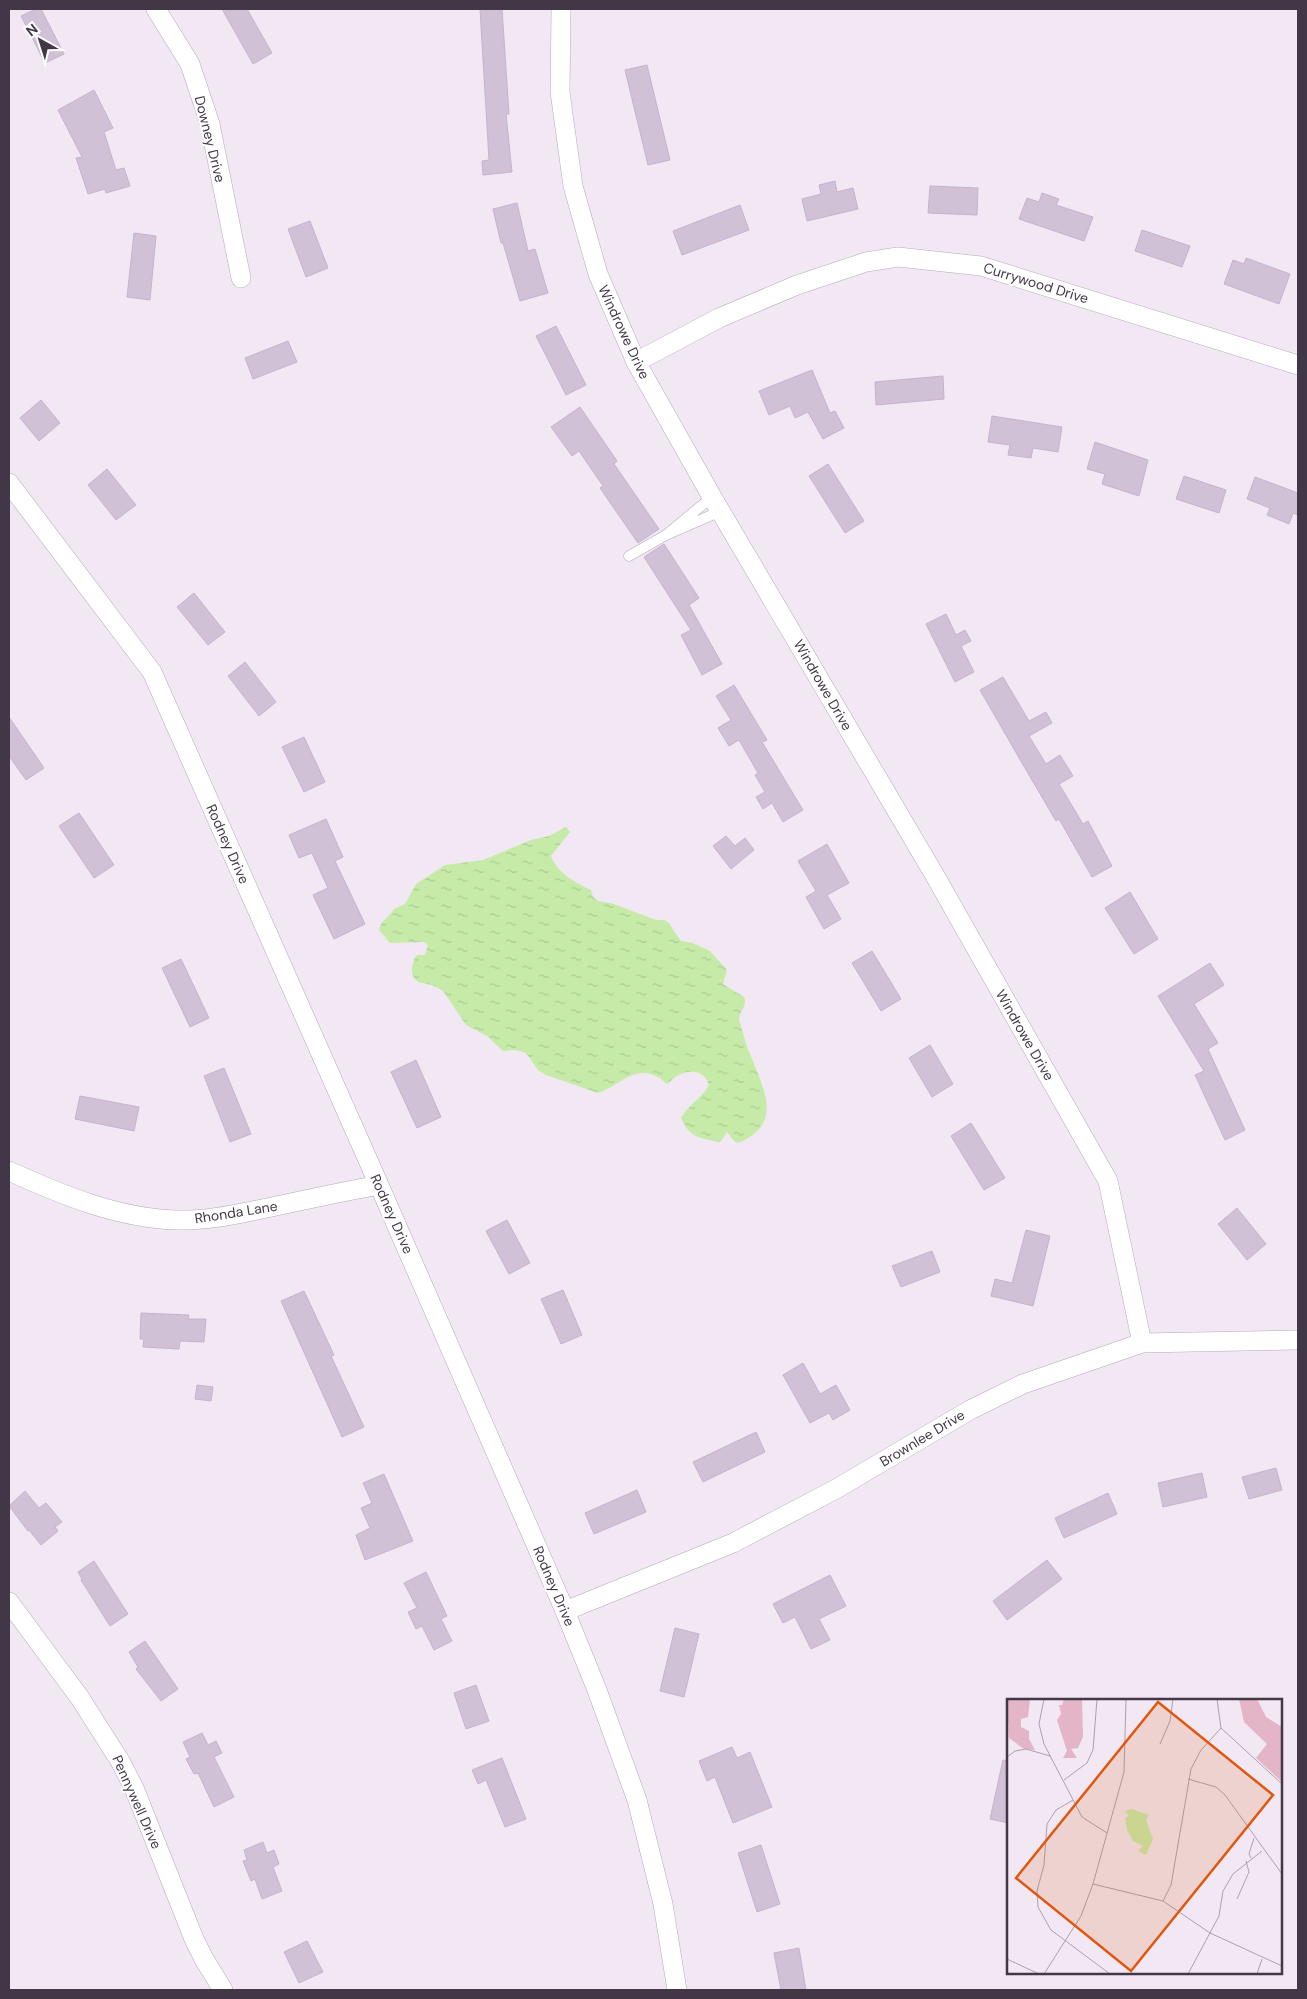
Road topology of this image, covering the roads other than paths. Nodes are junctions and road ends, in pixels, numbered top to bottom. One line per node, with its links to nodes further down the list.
1 (156, 9): 3 (street, Downey Drive)
2 (561, 9): 4 (street, Windrowe Drive)
3 (241, 278)
4 (636, 362): 5 (street, Currywood Drive); 7 (street, Windrowe Drive)
5 (1298, 364)
6 (9, 483): 11 (street, Rodney Drive)
7 (716, 504): 8 (lane); 8 (lane); 13 (street, Windrowe Drive)
8 (666, 535): 9 (lane)
9 (629, 556)
10 (9, 1171): 11 (street, Rhonda Lane)
11 (379, 1185): 15 (street, Rodney Drive)
12 (1298, 1340): 13 (street, Brownlee Drive)
13 (1142, 1343): 15 (street, Brownlee Drive)
14 (9, 1602): 16 (street, Pennywell Drive)
15 (565, 1610): 17 (street, Rodney Drive)
16 (223, 1990)
17 (677, 1990)

